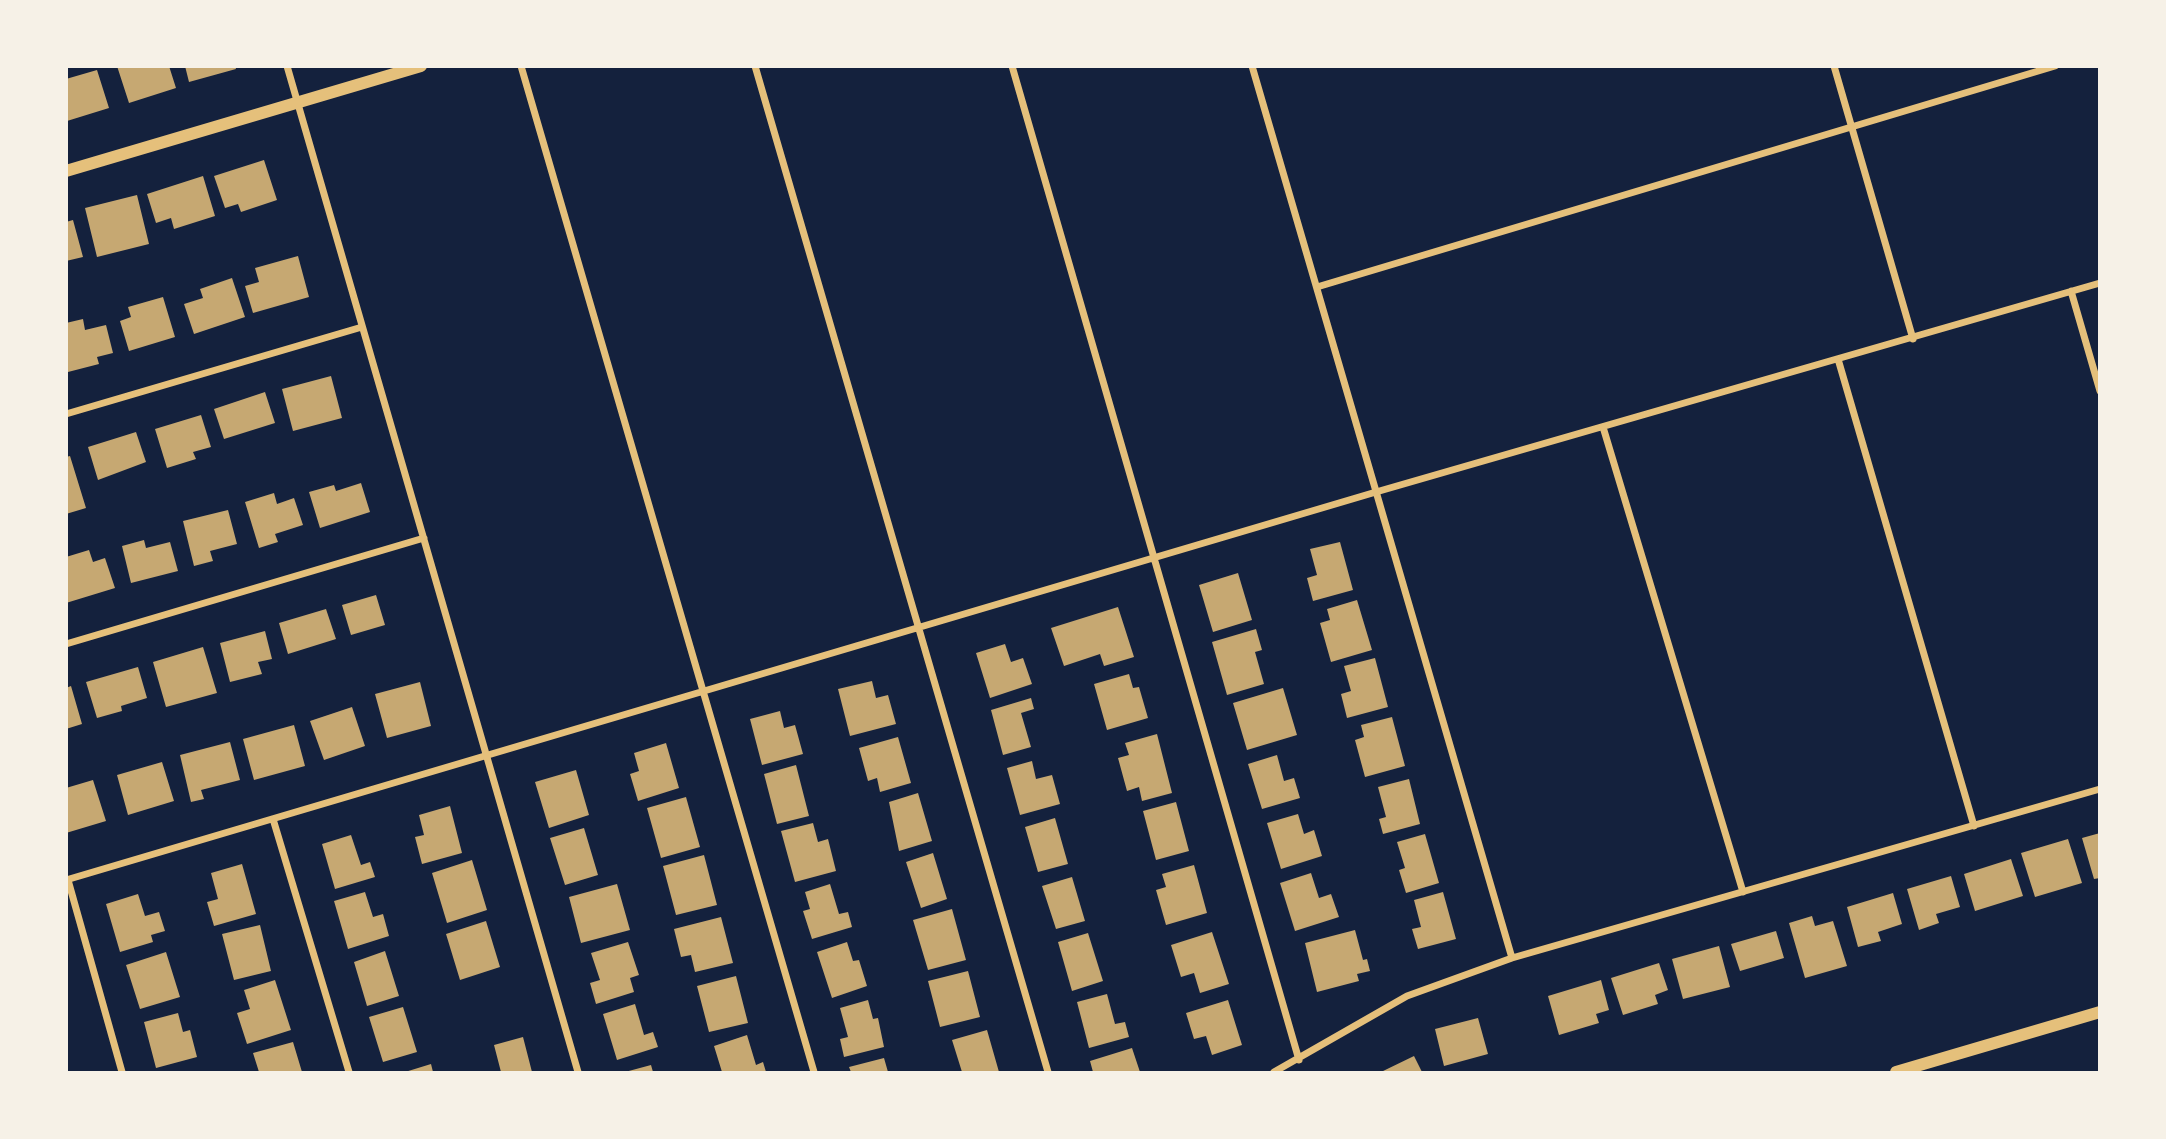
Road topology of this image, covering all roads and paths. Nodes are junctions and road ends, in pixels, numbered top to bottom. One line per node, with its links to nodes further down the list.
1 (287, 66): 9 (street)
2 (421, 66): 9 (street)
3 (521, 66): 26 (street)
4 (755, 66): 24 (street)
5 (1012, 66): 23 (street)
6 (1252, 66): 13 (street)
7 (1834, 66): 10 (street)
8 (2055, 66): 10 (street)
9 (298, 103): 11 (street); 15 (street)
10 (1852, 127): 13 (street); 16 (street)
11 (66, 170)
12 (2099, 283): 14 (street)
13 (1317, 288): 21 (street)
14 (2071, 291): 16 (street); 18 (street)
15 (362, 327): 19 (street); 22 (street)
16 (1913, 339): 17 (street)
17 (1838, 359): 20 (street); 30 (street)
18 (2099, 391)
19 (66, 414)
20 (1603, 427): 21 (street); 32 (street)
21 (1377, 492): 23 (street); 33 (street)
22 (424, 538): 25 (street); 27 (street)
23 (1154, 558): 24 (street); 35 (street)
24 (919, 628): 26 (street); 40 (street)
25 (66, 644)
26 (704, 692): 27 (street); 39 (street)
27 (487, 756): 29 (street); 38 (street)
28 (2099, 789): 30 (street)
29 (273, 819): 31 (street); 37 (street)
30 (1973, 826): 32 (street)
31 (67, 880): 36 (street)
32 (1743, 892): 33 (street)
33 (1511, 958): 35 (street)
34 (2099, 1012): 42 (street)
35 (1299, 1060): 41 (street)
36 (122, 1073)
37 (349, 1073)
38 (578, 1073)
39 (814, 1073)
40 (1048, 1073)
41 (1274, 1073)
42 (1896, 1073)

